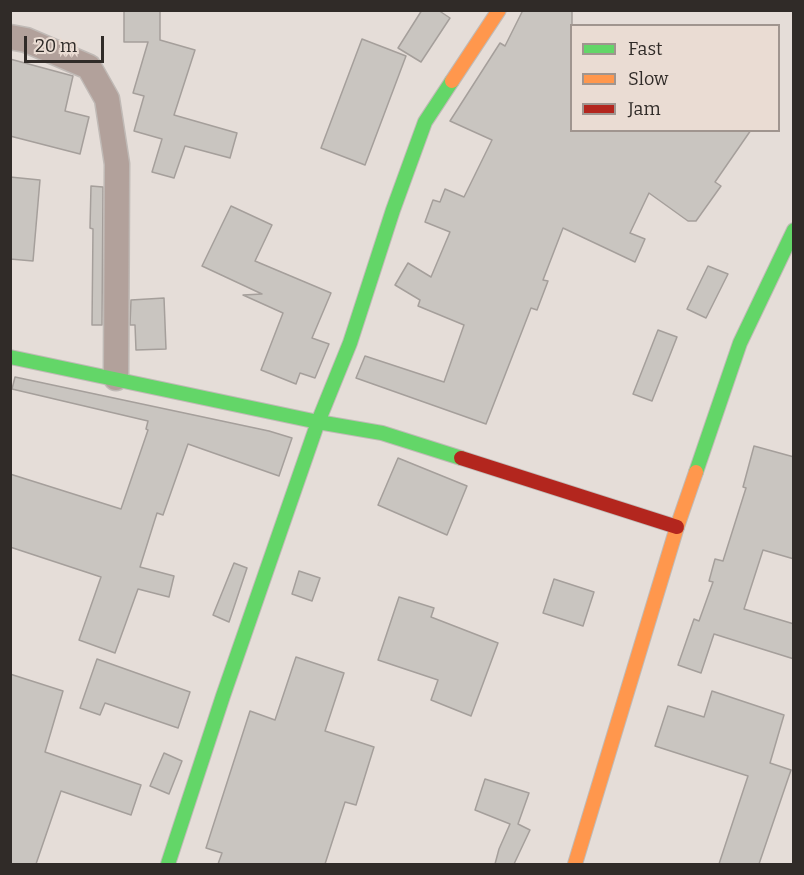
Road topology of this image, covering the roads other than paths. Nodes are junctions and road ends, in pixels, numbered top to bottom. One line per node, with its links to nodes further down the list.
1 (499, 10): 6 (street)
2 (10, 37): 5 (street)
3 (794, 230): 7 (street)
4 (10, 357): 5 (street)
5 (116, 378): 6 (street)
6 (318, 422): 7 (street); 8 (street)
7 (676, 527): 9 (street)
8 (168, 864)
9 (575, 864)

